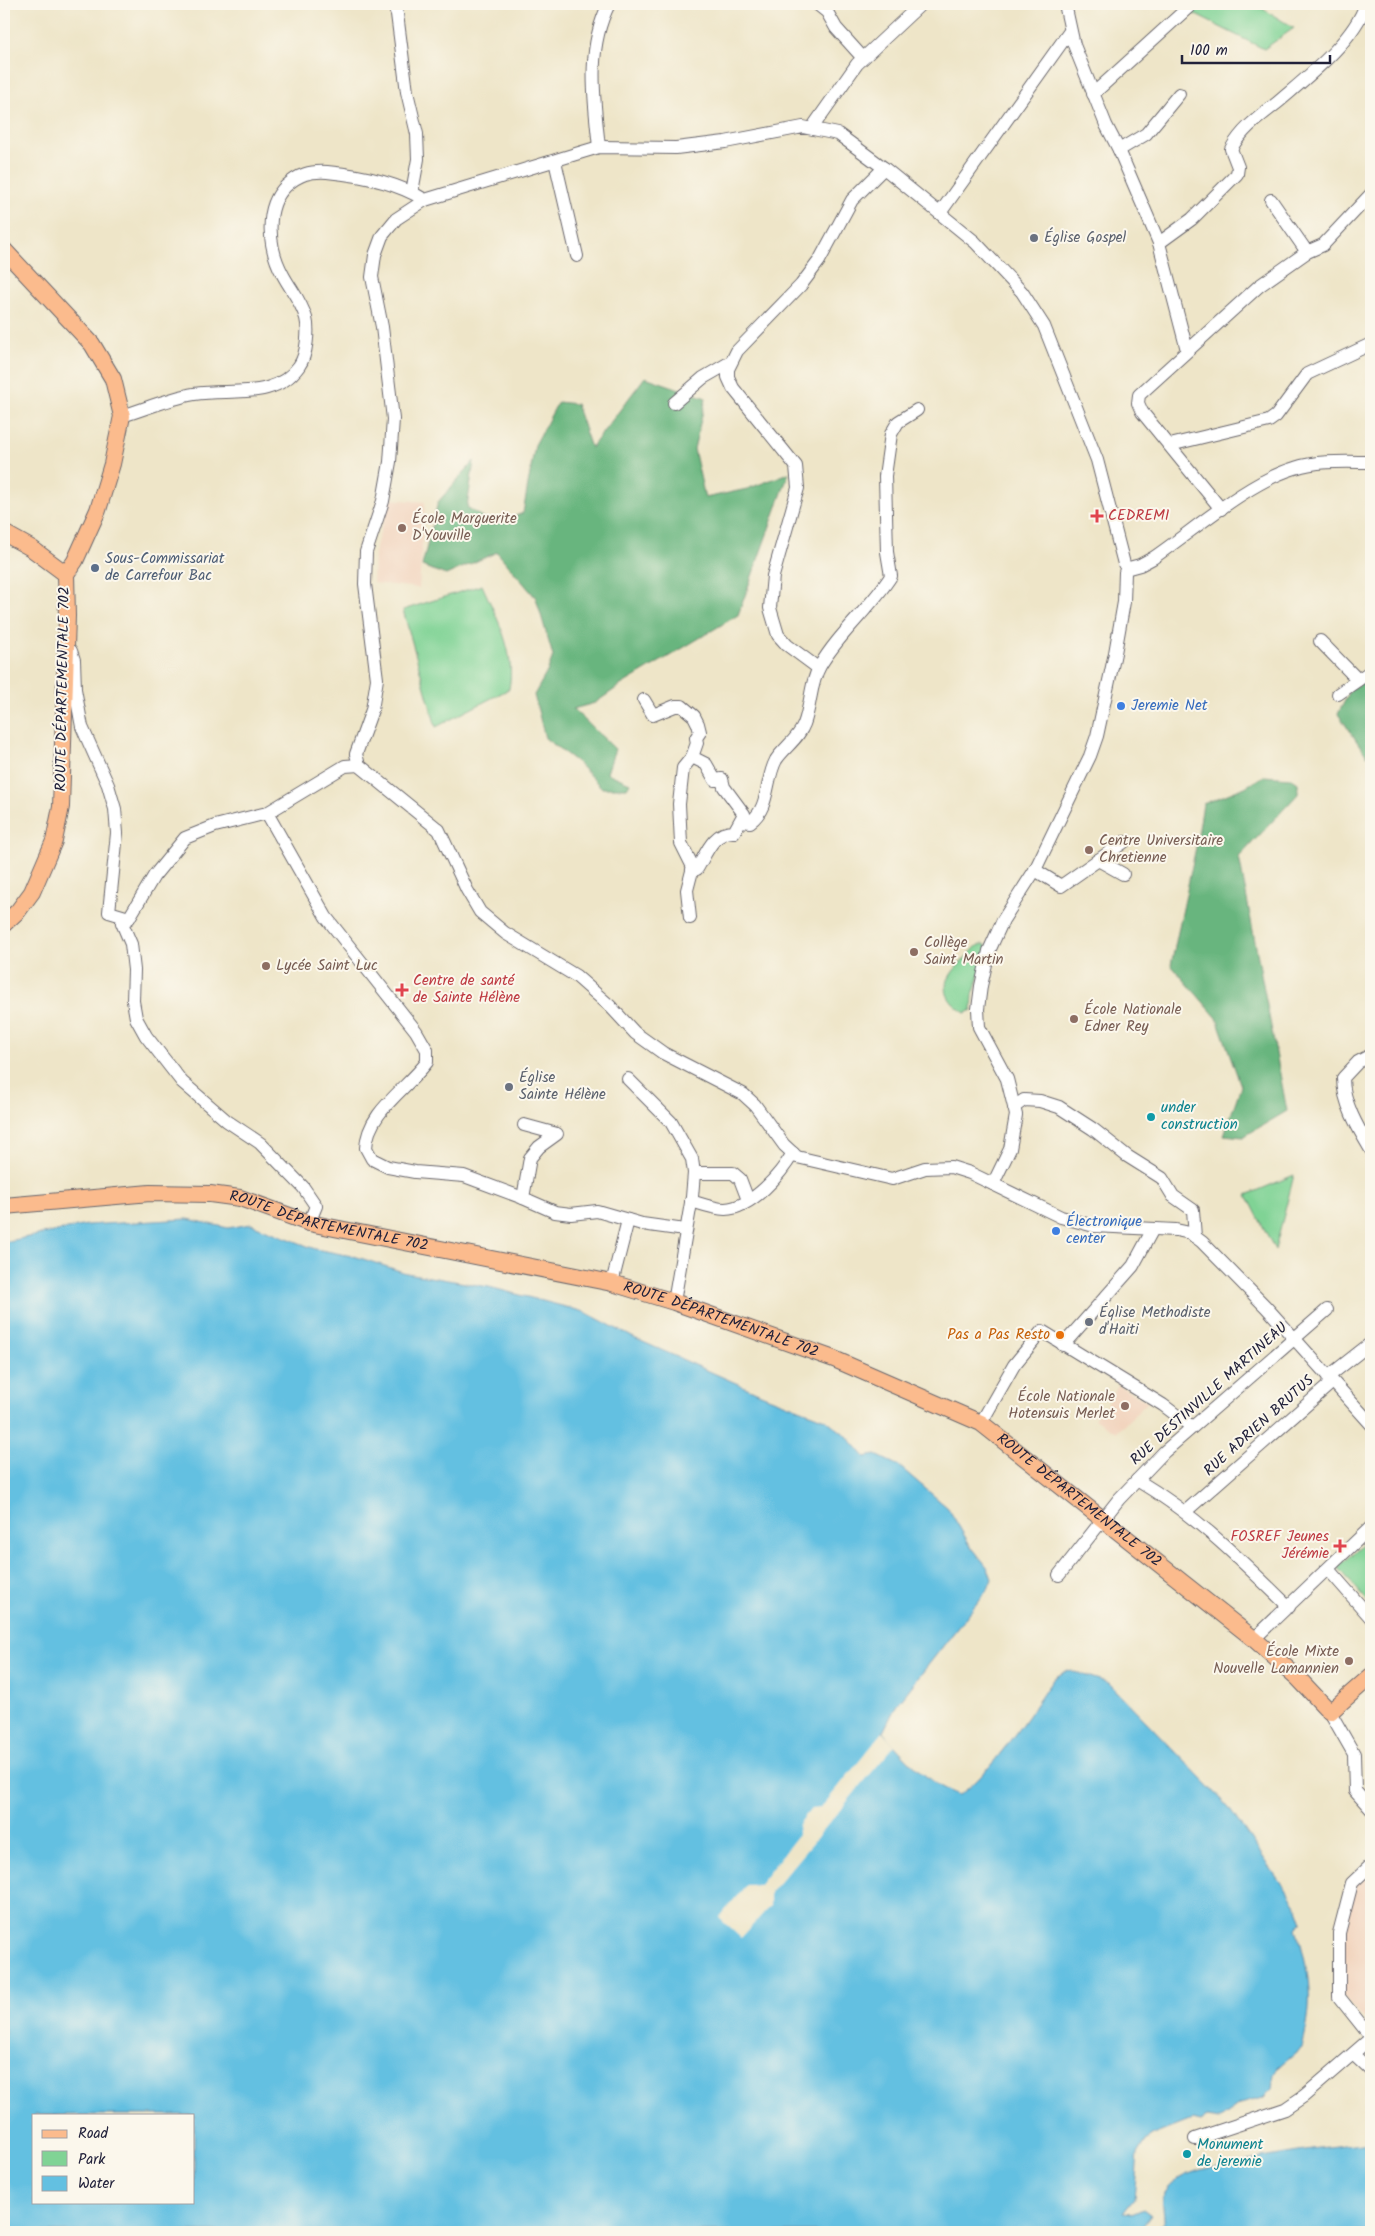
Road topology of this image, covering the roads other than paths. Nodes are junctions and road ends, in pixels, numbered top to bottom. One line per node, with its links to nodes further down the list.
1 (393, 4): 17 (street)
2 (609, 4): 13 (street)
3 (817, 4): 9 (street)
4 (921, 4): 9 (street)
5 (1065, 4): 8 (street)
6 (1192, 4): 10 (street)
7 (1366, 4): 22 (street)
8 (1070, 31): 10 (street); 21 (street)
9 (863, 58): 12 (street)
10 (1093, 94): 14 (street)
11 (1180, 94): 14 (street)
12 (812, 128): 13 (street); 16 (street)
13 (599, 148): 15 (street)
14 (1120, 150): 22 (street)
15 (555, 160): 19 (street); 25 (street)
16 (884, 168): 21 (street); 28 (street)
17 (412, 192): 19 (street); 31 (street)
18 (1371, 194): 24 (street)
19 (425, 200): 46 (street)
20 (1271, 200): 24 (street)
21 (940, 213): 36 (street)
22 (1159, 244): 27 (street)
23 (4, 250): 31 (main road, ROUTE DÉPARTEMENTALE 702)
24 (1307, 252): 27 (street)
25 (577, 256)
26 (1371, 344): 32 (street)
27 (1187, 350): 32 (street)
28 (729, 363): 29 (street); 40 (street)
29 (674, 403)
30 (917, 410): 40 (street)
31 (122, 416): 37 (main road, ROUTE DÉPARTEMENTALE 702)
32 (1170, 445): 34 (street)
33 (1371, 462): 34 (street)
34 (1221, 509): 36 (street)
35 (4, 533): 37 (main road)
36 (1126, 568): 52 (street)
37 (66, 574): 39 (main road, ROUTE DÉPARTEMENTALE 702)
38 (1320, 641): 42 (street)
39 (66, 651): 54 (street); 56 (main road, ROUTE DÉPARTEMENTALE 702)
40 (818, 668): 48 (street)
41 (1371, 671): 42 (street)
42 (1358, 680): 43 (street)
43 (1338, 694)
44 (644, 700): 45 (street)
45 (692, 757): 48 (street); 51 (street)
46 (358, 765): 47 (street); 62 (street)
47 (267, 813): 54 (street); 65 (street)
48 (741, 820): 51 (street)
49 (1124, 842): 50 (street)
50 (1098, 860): 52 (street); 53 (street)
51 (692, 870): 55 (street)
52 (1034, 870): 59 (street)
53 (1123, 874)
54 (129, 918): 70 (street)
55 (690, 918)
56 (4, 924)
57 (1371, 1055): 61 (street)
58 (628, 1079): 63 (street)
59 (1014, 1107): 64 (street); 73 (street)
60 (524, 1126): 65 (street)
61 (1371, 1150)
62 (793, 1153): 64 (street); 66 (street)
63 (694, 1173): 66 (street); 67 (street)
64 (993, 1184): 71 (street)
65 (523, 1198): 69 (street)
66 (748, 1200): 67 (street)
67 (691, 1202): 72 (street)
68 (4, 1206): 70 (main road, ROUTE DÉPARTEMENTALE 702)
69 (628, 1220): 72 (street); 74 (street)
70 (309, 1223): 74 (main road, ROUTE DÉPARTEMENTALE 702)
71 (1153, 1229): 73 (street); 79 (street)
72 (685, 1230): 75 (street)
73 (1195, 1237): 77 (street)
74 (612, 1283): 75 (main road, ROUTE DÉPARTEMENTALE 702)
75 (674, 1302): 81 (main road, ROUTE DÉPARTEMENTALE 702)
76 (1327, 1310): 77 (street, RUE DESTINVILLE MARTINEAU)
77 (1295, 1338): 80 (street); 83 (street, RUE DESTINVILLE MARTINEAU)
78 (1371, 1343): 80 (street, RUE ADRIEN BRUTUS)
79 (1063, 1345): 81 (street); 83 (street)
80 (1329, 1376): 82 (street); 85 (street, RUE ADRIEN BRUTUS)
81 (981, 1423): 86 (main road, ROUTE DÉPARTEMENTALE 702)
82 (1371, 1424)
83 (1192, 1427): 84 (street, RUE DESTINVILLE MARTINEAU)
84 (1137, 1480): 85 (street); 86 (street, RUE DESTINVILLE MARTINEAU)
85 (1186, 1511): 90 (street)
86 (1105, 1519): 89 (street, RUE DESTINVILLE MARTINEAU); 92 (main road, ROUTE DÉPARTEMENTALE 702)
87 (1371, 1527): 88 (street)
88 (1328, 1569): 90 (street); 91 (street)
89 (1059, 1575)
90 (1289, 1606): 92 (street)
91 (1371, 1618)
92 (1254, 1639): 94 (main road, ROUTE DÉPARTEMENTALE 702)
93 (1371, 1676): 94 (main road)
94 (1330, 1712): 95 (street)
95 (1371, 1809)
96 (1371, 1865): 97 (street)
97 (1371, 2038): 98 (street)
98 (1354, 2056): 99 (street); 100 (street)
99 (1371, 2071)
100 (1194, 2139)

